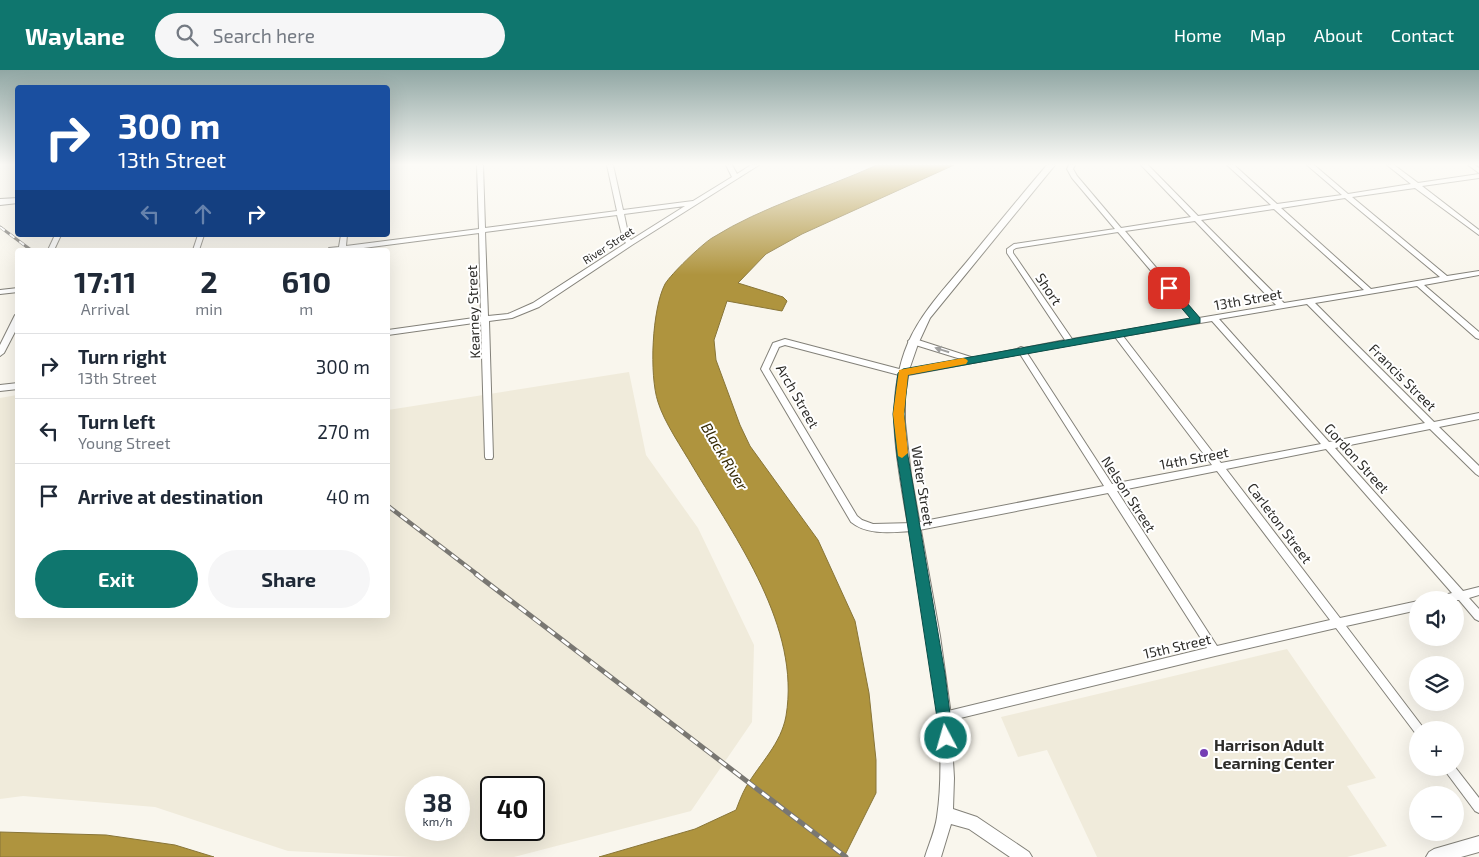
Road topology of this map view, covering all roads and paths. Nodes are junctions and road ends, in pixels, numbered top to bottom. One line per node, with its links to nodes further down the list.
1 (481, 202): 14 (street, Kearney Street)
2 (618, 202): 12 (street)
3 (697, 202): 12 (street); 17 (street, River Street)
4 (1021, 202): 34 (street, Water Street)
5 (1095, 202): 15 (street)
6 (1179, 202): 13 (street)
7 (1270, 202): 11 (street)
8 (1311, 202): 11 (street)
9 (1355, 202): 20 (street)
10 (1437, 202): 16 (street)
11 (1276, 207): 13 (street); 23 (street)
12 (620, 213): 14 (street); 17 (street)
13 (1196, 219): 15 (street); 26 (street)
14 (482, 230): 18 (street); 28 (street, Kearney Street)
15 (1119, 230): 29 (street); 35 (street, Short)
16 (1479, 233)
17 (630, 242): 28 (street, River Street)
18 (349, 248)
19 (1479, 273): 20 (street, 13th Street)
20 (1446, 278): 21 (street, 13th Street)
21 (1418, 283): 23 (street, 13th Street); 33 (street)
22 (15, 290): 24 (street)
23 (1369, 291): 25 (street, 13th Street)
24 (0, 292)
25 (1308, 301): 26 (street, 13th Street); 43 (street, Francis Street)
26 (1282, 306): 27 (street, 13th Street)
27 (1214, 318): 29 (street, 13th Street); 44 (street, Gordon Street)
28 (486, 319): 31 (street, River Street); 45 (street, Kearney Street)
29 (1197, 320): 32 (street, 13th Street)
30 (15, 323): 37 (street)
31 (390, 333)
32 (1117, 334): 35 (street, 13th Street); 46 (street, Carleton Street)
33 (1479, 336)
34 (912, 342): 38 (street, one-way to 34); 39 (street, Water Street)
35 (1070, 342): 36 (street, 13th Street)
36 (1021, 350): 38 (street, 13th Street); 48 (street, Nelson Street)
37 (0, 353)
38 (971, 360): 39 (street, 13th Street)
39 (903, 373): 49 (street, Water Street); 49 (street, Arch Street)
40 (15, 386): 41 (street)
41 (0, 388)
42 (1479, 416): 43 (street, 14th Street)
43 (1432, 426): 44 (street, 14th Street); 47 (street, Francis Street)
44 (1328, 446): 46 (street, 14th Street); 50 (street, Gordon Street)
45 (489, 457)
46 (1219, 468): 48 (street, 14th Street); 56 (street, Carleton Street)
47 (1479, 472)
48 (1110, 489): 49 (street, 14th Street); 57 (street, Nelson Street)
49 (914, 527): 58 (street, Water Street)
50 (1456, 591)
51 (1479, 591): 52 (street)
52 (1464, 595)
53 (1464, 600): 55 (street, Gordon Street)
54 (1409, 607): 56 (street, 15th Street)
55 (1479, 616)
56 (1338, 624): 57 (street, 15th Street); 59 (street, Carleton Street)
57 (1215, 651): 58 (street, 15th Street)
58 (944, 716): 62 (street, Water Street)
59 (1413, 721)
60 (1455, 776): 61 (street)
61 (1479, 807)
62 (945, 815): 64 (street, Water Street); 65 (street)
63 (1479, 844): 66 (street)
64 (933, 857)
65 (1024, 857)
66 (1434, 857)

